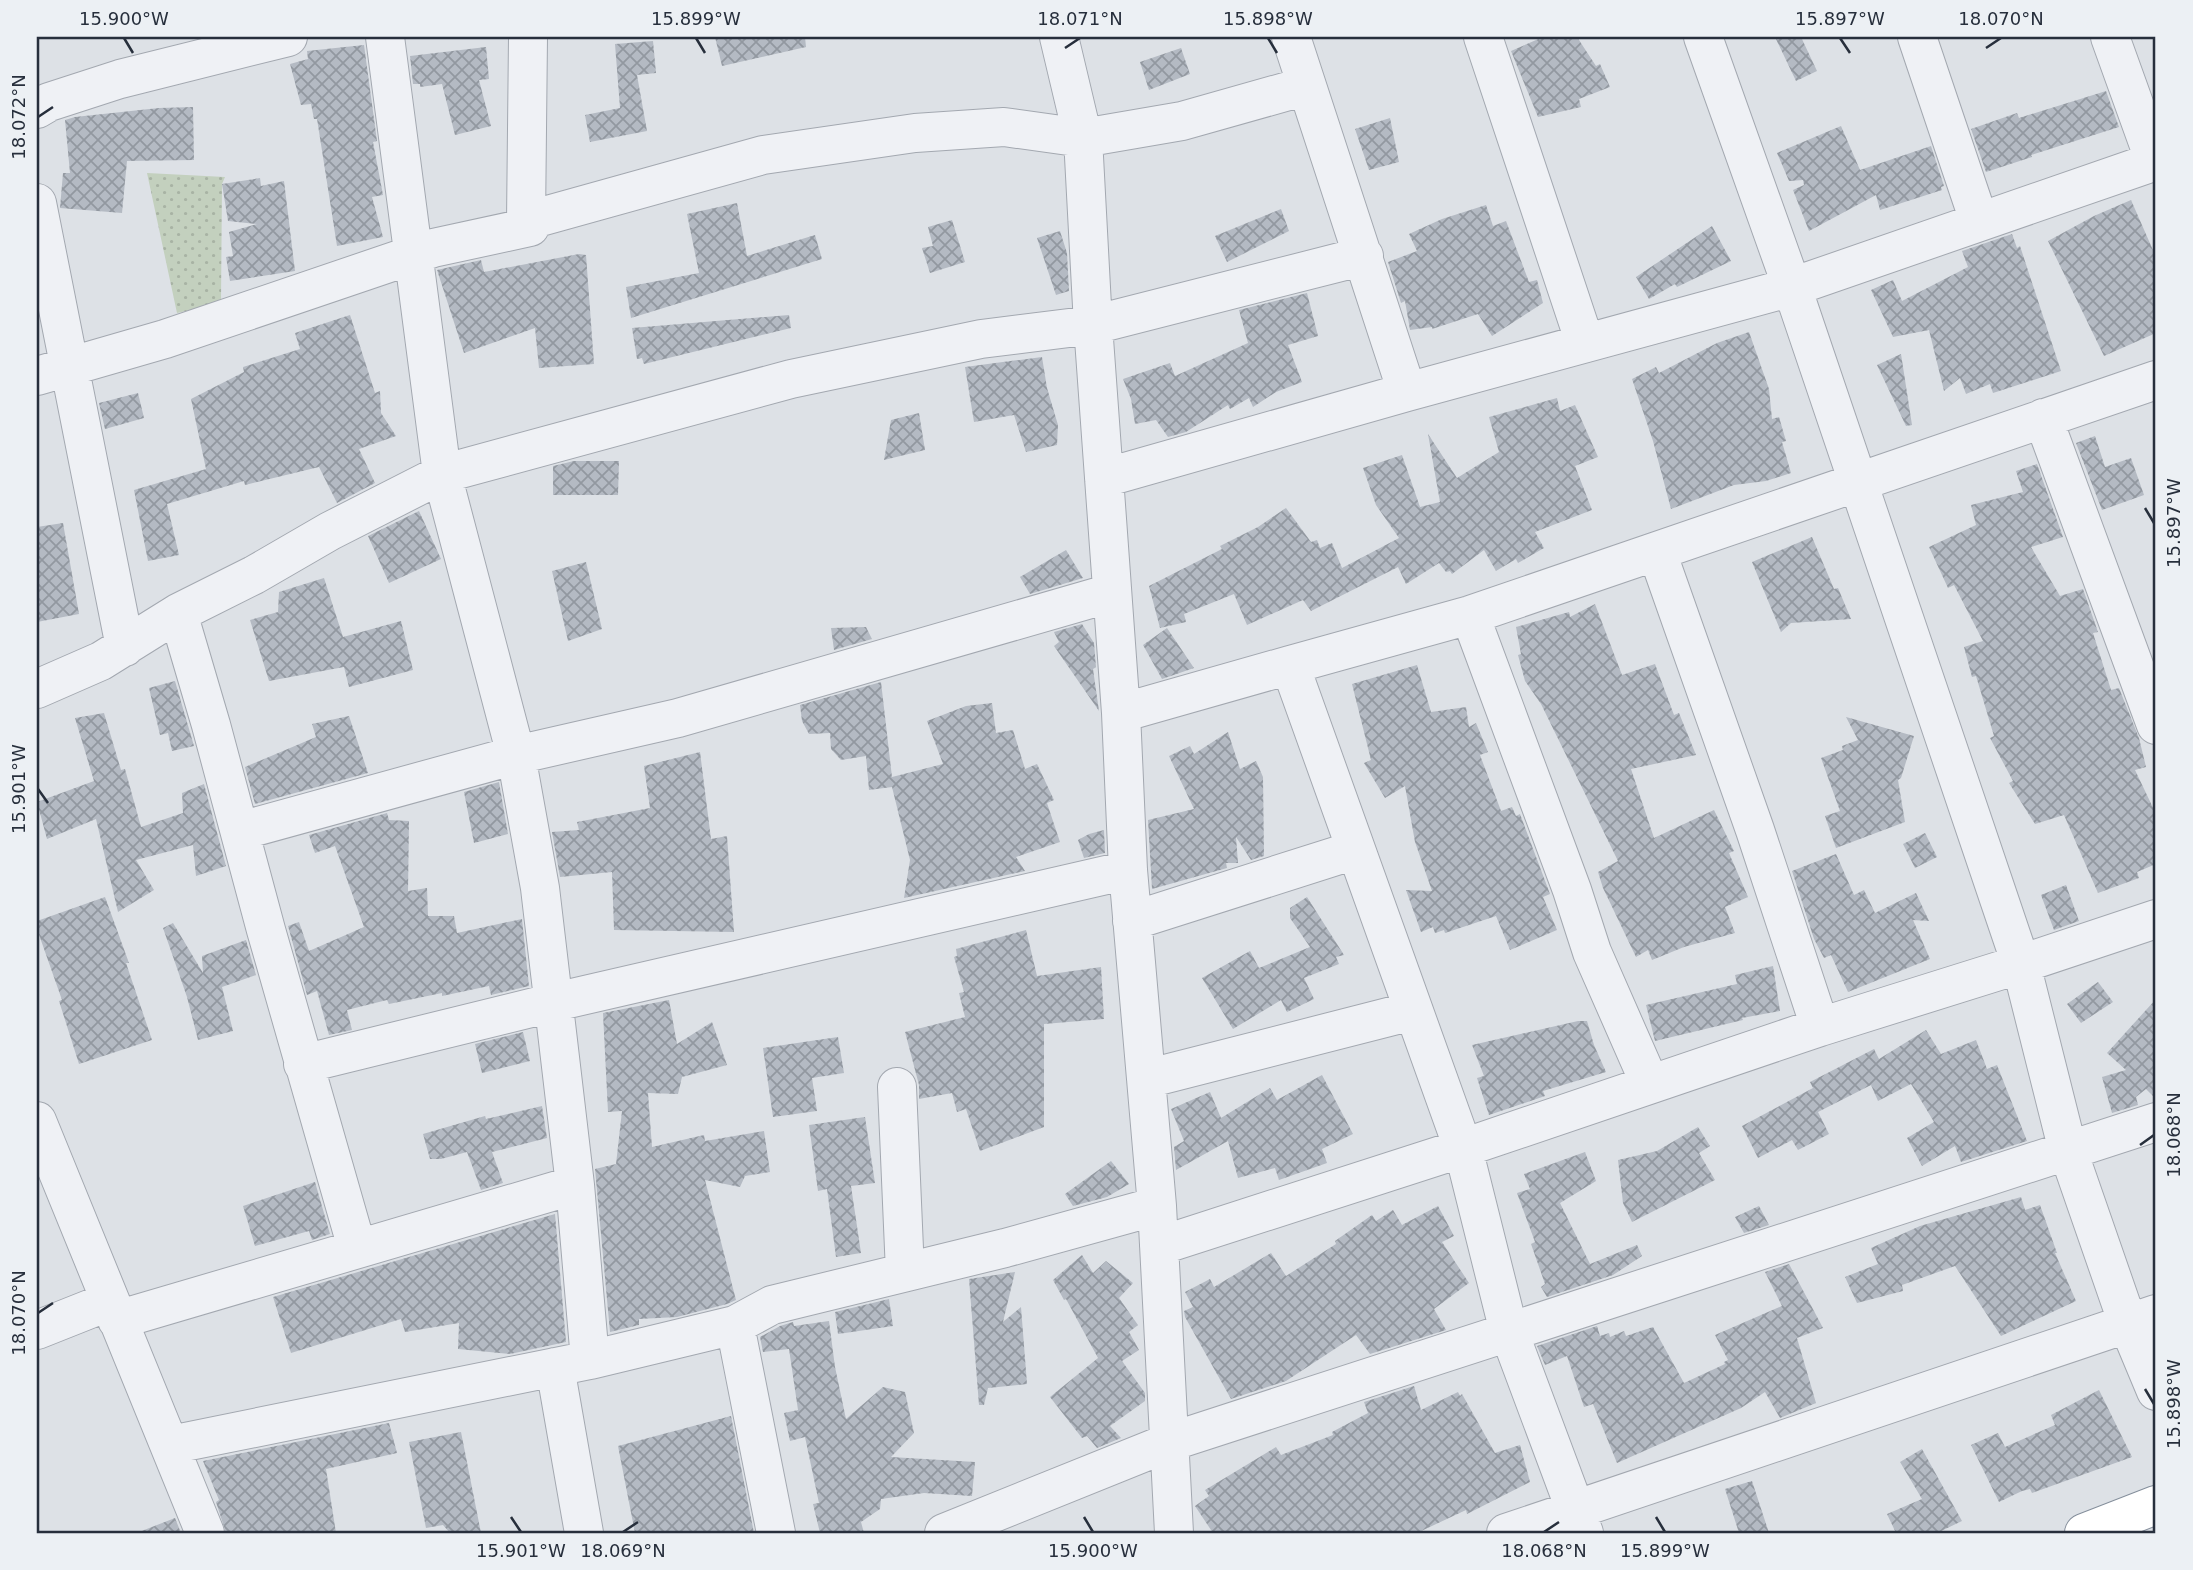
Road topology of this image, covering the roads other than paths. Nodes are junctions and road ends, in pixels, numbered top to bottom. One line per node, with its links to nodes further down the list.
1 (288, 37): 11 (street)
2 (528, 37): 15 (street)
3 (1059, 37): 12 (street)
4 (1291, 37): 10 (street)
5 (1483, 37): 21 (street)
6 (1703, 37): 19 (street)
7 (1917, 37): 16 (street)
8 (2110, 37): 13 (street)
9 (389, 38): 17 (street)
10 (1306, 86): 12 (street); 18 (street)
11 (37, 109)
12 (1083, 138): 15 (street); 20 (street)
13 (2156, 161): 16 (street)
14 (37, 203): 22 (street)
15 (526, 221): 17 (street)
16 (1979, 221): 19 (street)
17 (412, 256): 22 (street); 26 (street)
18 (1364, 256): 20 (street); 24 (street)
19 (1792, 287): 21 (street); 28 (street)
20 (1093, 325): 26 (street); 27 (street)
21 (1585, 343): 24 (street)
22 (53, 371): 33 (street)
23 (2156, 380): 25 (street)
24 (1407, 392): 27 (street)
25 (2043, 418): 28 (street); 37 (street)
26 (442, 474): 31 (street); 38 (street)
27 (1104, 478): 30 (street)
28 (1859, 483): 29 (street); 44 (street)
29 (1657, 552): 32 (street); 47 (street)
30 (1111, 593): 36 (street); 38 (street)
31 (178, 613): 33 (street); 39 (street)
32 (1470, 615): 34 (street); 50 (street)
33 (124, 647): 35 (street)
34 (1290, 665): 36 (street); 40 (street)
35 (37, 689)
36 (1121, 713): 41 (street)
37 (2156, 726)
38 (516, 755): 39 (street); 45 (street)
39 (240, 831): 48 (street)
40 (1355, 850): 43 (street); 46 (street)
41 (1128, 870): 43 (street); 45 (street)
42 (2156, 919): 44 (street)
43 (1132, 921): 49 (street)
44 (2021, 964): 47 (street); 55 (street)
45 (555, 1002): 48 (street); 56 (street)
46 (1412, 1011): 49 (street); 54 (street)
47 (1820, 1027): 50 (street)
48 (303, 1064): 59 (street)
49 (1146, 1079): 57 (street)
50 (1650, 1084): 54 (street)
51 (897, 1087): 60 (street)
52 (37, 1121): 61 (street)
53 (2156, 1122): 55 (street)
54 (1462, 1148): 58 (street); 65 (street)
55 (2068, 1152): 62 (street); 65 (street)
56 (575, 1185): 59 (street); 66 (street)
57 (1157, 1206): 58 (street); 60 (street)
58 (1159, 1246): 68 (street)
59 (357, 1248): 61 (street)
60 (905, 1272): 63 (street)
61 (114, 1311): 64 (street); 69 (street)
62 (2142, 1319): 67 (street); 71 (street)
63 (734, 1325): 66 (street); 74 (street)
64 (37, 1330)
65 (1509, 1332): 68 (street); 71 (street)
66 (572, 1364): 69 (street); 73 (street)
67 (2156, 1391)
68 (1170, 1442): 75 (street); 76 (street)
69 (170, 1444): 72 (street)
70 (2156, 1504): 78 (highway)
71 (1580, 1521): 77 (street)
72 (205, 1533)
73 (584, 1533)
74 (776, 1533)
75 (944, 1533)
76 (1174, 1533)
77 (1506, 1533)
78 (2084, 1533)

